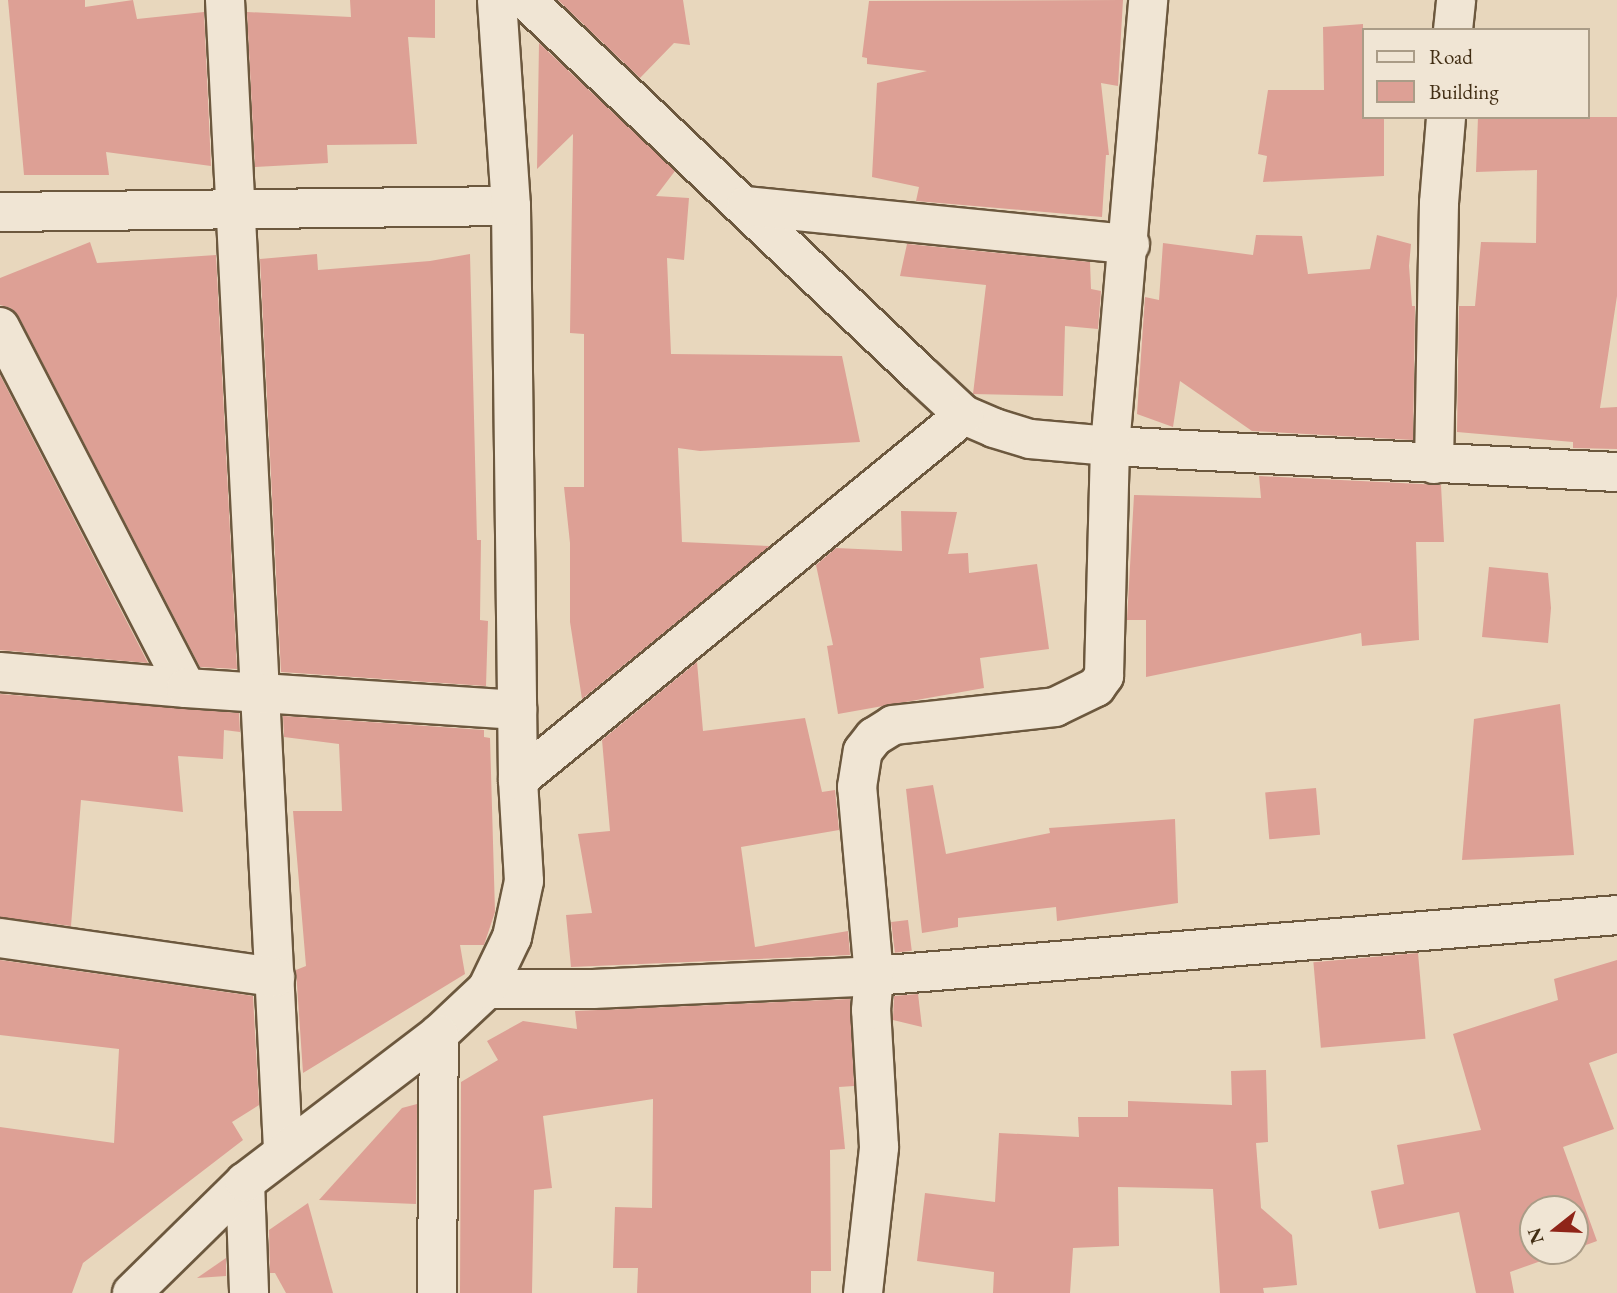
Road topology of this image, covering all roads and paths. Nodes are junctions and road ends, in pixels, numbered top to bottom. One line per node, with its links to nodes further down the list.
1 (225, 0): 10 (street)
2 (497, 0): 8 (street)
3 (526, 0): 9 (street)
4 (1148, 0): 12 (street)
5 (1456, 0): 6 (street)
6 (1453, 28)
7 (1446, 119): 16 (street)
8 (511, 206): 10 (street); 21 (street)
9 (746, 206): 12 (street); 14 (street)
10 (236, 209): 11 (street); 20 (street)
11 (0, 212)
12 (1129, 244): 15 (street)
13 (0, 327): 19 (street)
14 (964, 415): 15 (street); 22 (street)
15 (1110, 446): 16 (street); 25 (street)
16 (1434, 464): 17 (street)
17 (1617, 472)
18 (0, 671): 19 (street)
19 (186, 688): 20 (street)
20 (262, 693): 21 (street); 26 (street)
21 (517, 710): 22 (street)
22 (518, 780): 27 (street)
23 (1617, 915): 25 (street)
24 (0, 939): 26 (street)
25 (874, 976): 27 (street); 34 (street)
26 (275, 977): 29 (street)
27 (487, 989): 28 (street)
28 (439, 1034): 29 (street); 33 (street)
29 (283, 1150): 30 (street)
30 (245, 1182): 31 (street); 32 (street)
31 (132, 1293)
32 (249, 1293)
33 (437, 1293)
34 (863, 1293)

